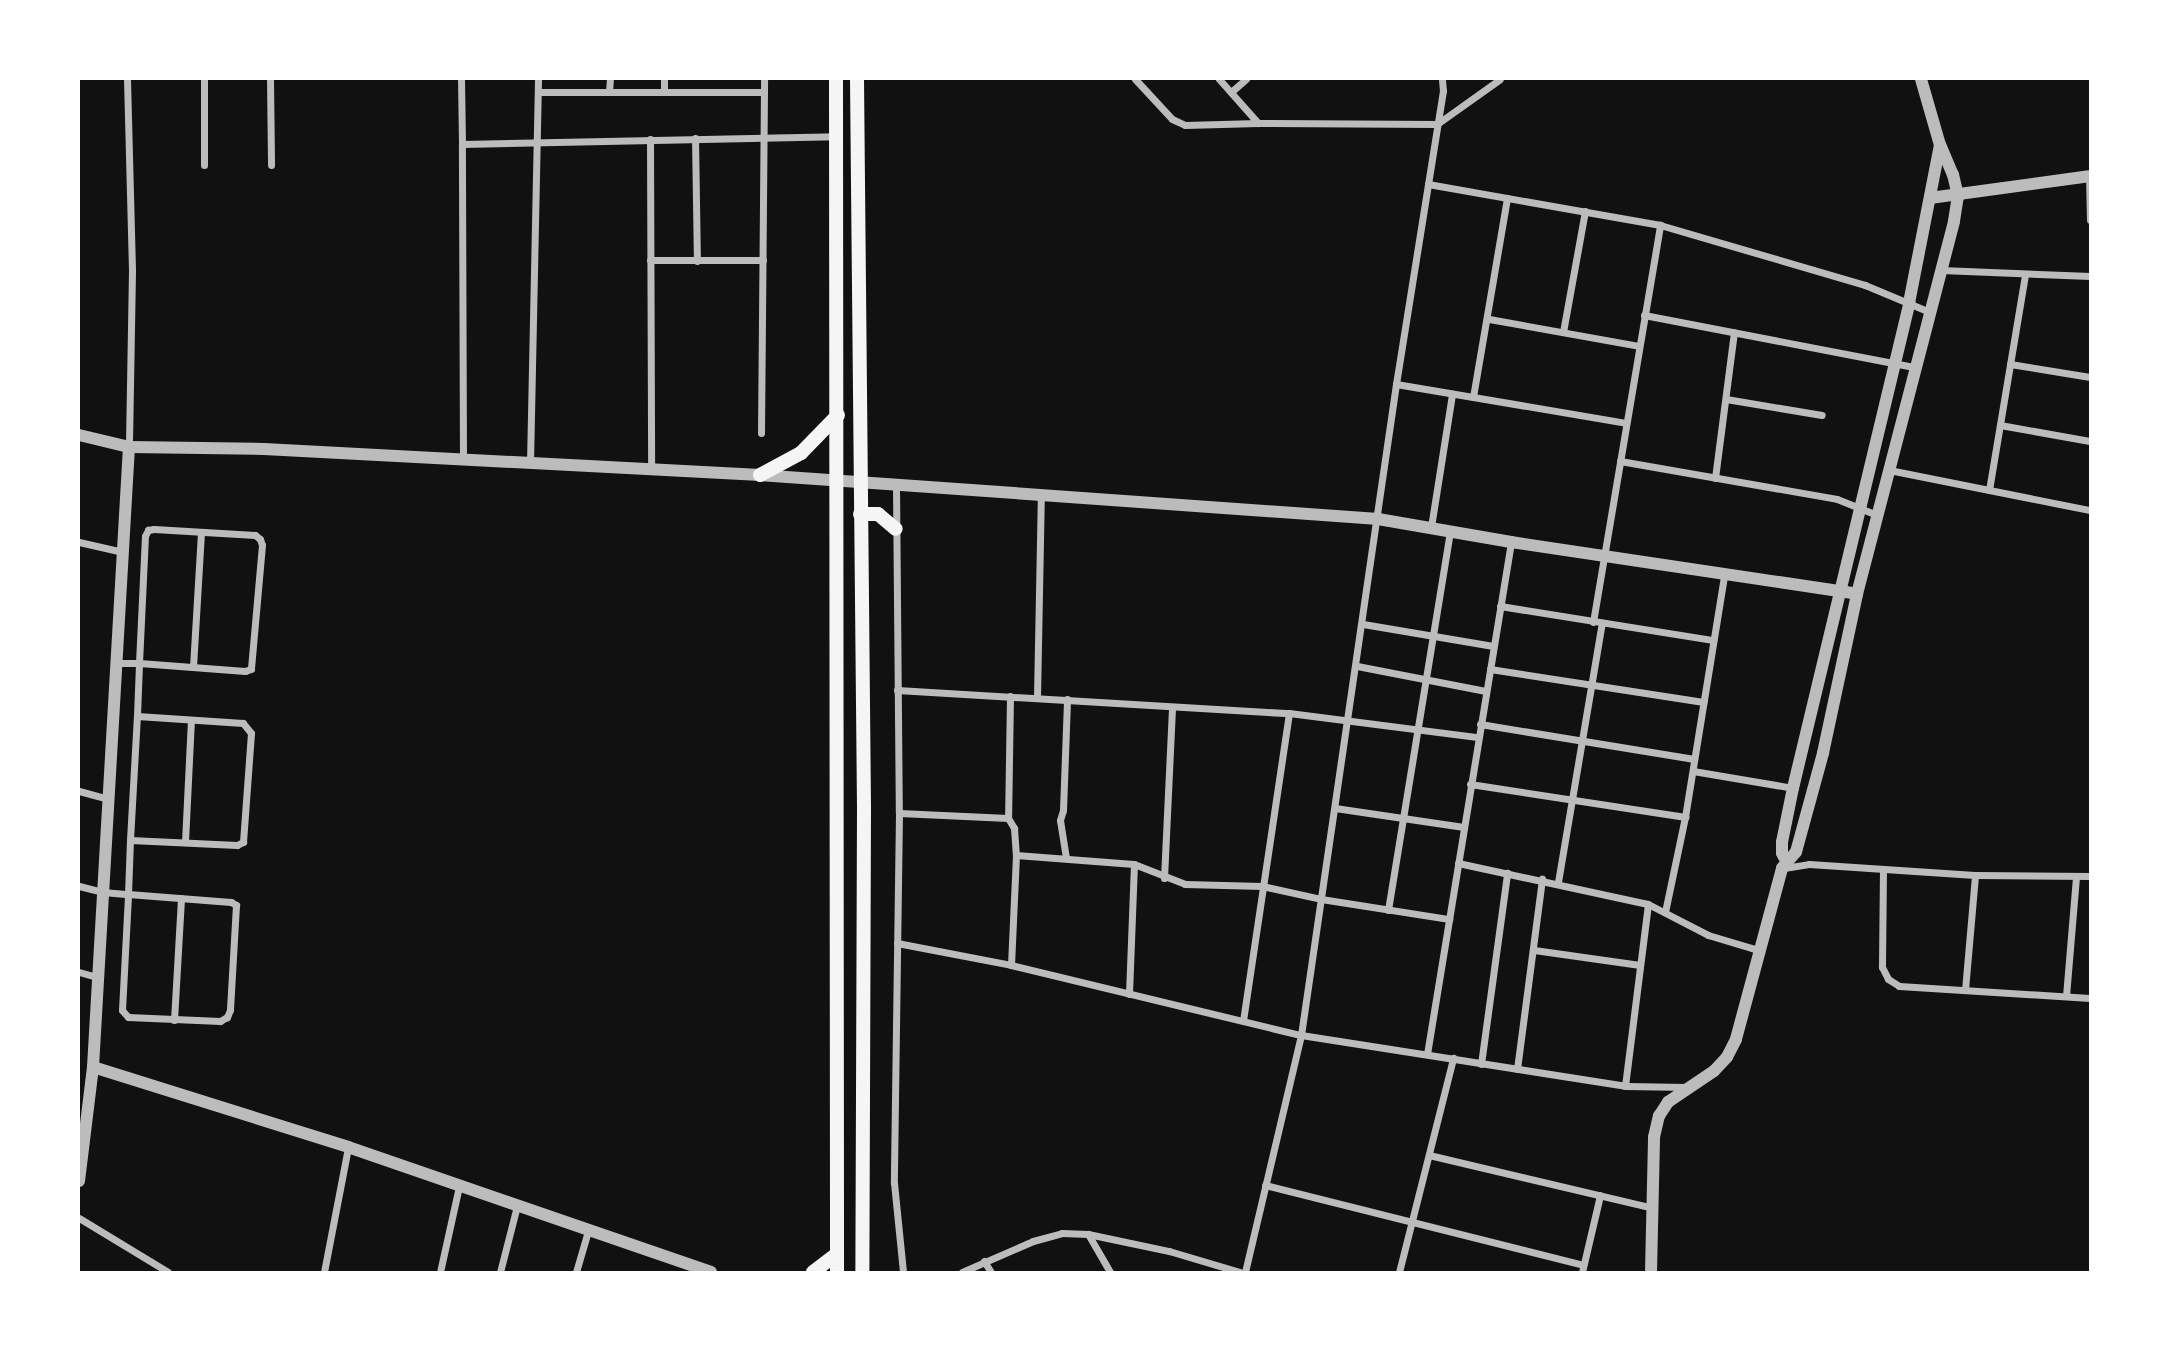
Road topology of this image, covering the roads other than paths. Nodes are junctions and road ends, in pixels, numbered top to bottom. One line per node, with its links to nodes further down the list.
1 (127, 79): 69 (street)
2 (204, 79): 31 (street)
3 (270, 79): 32 (street)
4 (461, 79): 29 (street)
5 (538, 79): 17 (street)
6 (610, 79): 18 (street)
7 (664, 79): 19 (street)
8 (764, 79): 20 (street)
9 (836, 79): 24 (main road)
10 (857, 79): 78 (main road)
11 (1135, 79): 22 (street)
12 (1219, 79): 21 (street)
13 (1246, 79): 21 (street)
14 (1442, 79): 23 (street)
15 (1500, 79): 23 (street)
16 (1921, 79): 30 (street)
17 (538, 92): 18 (street); 28 (street)
18 (609, 92): 19 (street)
19 (664, 92): 20 (street)
20 (764, 92): 25 (street)
21 (1231, 92): 22 (street)
22 (1258, 123): 23 (street)
23 (1437, 124): 34 (street)
24 (837, 136): 25 (street); 62 (main road)
25 (765, 137): 26 (street); 42 (street)
26 (695, 138): 27 (street); 43 (street)
27 (650, 139): 28 (street); 41 (street)
28 (535, 141): 29 (street); 72 (street)
29 (462, 144): 70 (street)
30 (1940, 145): 35 (street); 37 (street)
31 (204, 165)
32 (271, 165)
33 (2089, 176): 35 (street); 39 (street)
34 (1428, 184): 36 (street); 58 (street)
35 (1958, 196): 37 (street); 44 (street)
36 (1507, 198): 38 (street); 50 (street)
37 (1930, 198): 47 (street)
38 (1585, 211): 40 (street); 51 (street)
39 (2090, 220)
40 (1660, 225): 47 (street); 49 (street)
41 (650, 260): 43 (street); 74 (street)
42 (763, 260): 43 (street); 66 (street)
43 (697, 261)
44 (1941, 270): 45 (street); 48 (street)
45 (2025, 275): 46 (street); 55 (street)
46 (2090, 276)
47 (1909, 303): 48 (street); 54 (street)
48 (1930, 312): 56 (street)
49 (1644, 315): 52 (street); 53 (street)
50 (1489, 318): 51 (street); 60 (street)
51 (1563, 332): 53 (street)
52 (1734, 332): 54 (street); 61 (street)
53 (1639, 346): 64 (street)
54 (1894, 363): 56 (street); 82 (street)
55 (2010, 364): 57 (street); 65 (street)
56 (1915, 367): 73 (street)
57 (2090, 377)
58 (1396, 384): 59 (street); 86 (street)
59 (1452, 394): 60 (street); 87 (street)
60 (1474, 397): 64 (street)
61 (1726, 399): 63 (street); 76 (street)
62 (838, 415): 75 (main road); 77 (main road)
63 (1822, 415)
64 (1626, 423): 71 (street)
65 (2000, 425): 68 (street); 80 (street)
66 (761, 433)
67 (79, 435): 69 (street)
68 (2090, 441)
69 (130, 447): 70 (street); 93 (street)
70 (463, 461): 72 (street)
71 (1620, 461): 76 (street); 94 (street)
72 (530, 464): 74 (street)
73 (1889, 470): 80 (street); 85 (street)
74 (651, 471): 75 (street)
75 (760, 475): 77 (street)
76 (1714, 478): 82 (street)
77 (837, 481): 78 (street); 202 (main road)
78 (859, 483): 79 (street); 84 (main road)
79 (896, 486): 81 (street); 88 (street)
80 (1989, 490): 83 (street)
81 (1041, 494): 86 (street); 115 (street)
82 (1859, 506): 85 (street); 96 (street)
83 (2090, 510)
84 (860, 514): 88 (main road); 213 (main road)
85 (1877, 515): 97 (street)
86 (1378, 519): 87 (street); 101 (street)
87 (1431, 527): 89 (street)
88 (896, 529): 112 (street)
89 (1450, 531): 92 (street); 102 (street)
90 (201, 533): 106 (street); 108 (street); 108 (street)
91 (79, 541): 93 (street)
92 (1511, 542): 94 (street); 98 (street)
93 (123, 552): 105 (street)
94 (1605, 555): 95 (street); 99 (street)
95 (1724, 575): 96 (street); 103 (street)
96 (1839, 591): 97 (street); 127 (street)
97 (1857, 594): 128 (street)
98 (1500, 606): 99 (street); 104 (street)
99 (1593, 622): 100 (street)
100 (1602, 623): 103 (street); 111 (street)
101 (1363, 624): 102 (street); 107 (street)
102 (1433, 636): 104 (street); 110 (street)
103 (1713, 640): 117 (street)
104 (1493, 646): 109 (street)
105 (116, 663): 106 (street); 134 (street)
106 (139, 663): 108 (street); 120 (street)
107 (1357, 666): 110 (street); 121 (street)
108 (193, 667)
109 (1490, 669): 111 (street); 113 (street)
110 (1426, 678): 113 (street); 124 (street)
111 (1592, 684): 117 (street); 126 (street)
112 (897, 690): 114 (street); 137 (street)
113 (1486, 691): 123 (street)
114 (1010, 696): 115 (street); 140 (street)
115 (1037, 697): 116 (street)
116 (1067, 699): 118 (street); 145 (street)
117 (1703, 702): 129 (street)
118 (1172, 707): 119 (street); 154 (street)
119 (1289, 713): 121 (street); 158 (street)
120 (137, 716): 122 (street); 142 (street)
121 (1349, 719): 124 (street); 136 (street)
122 (191, 720): 143 (street); 143 (street)
123 (1480, 724): 125 (street); 126 (street)
124 (1418, 728): 125 (street); 138 (street)
125 (1478, 737): 131 (street)
126 (1583, 742): 129 (street); 135 (street)
127 (1802, 749): 128 (street); 132 (street)
128 (1823, 753): 148 (street)
129 (1694, 758): 130 (street)
130 (1693, 771): 132 (street); 139 (street)
131 (1470, 784): 135 (street); 141 (street)
132 (1793, 788): 148 (street)
133 (79, 791): 134 (street)
134 (108, 799): 159 (street)
135 (1573, 801): 139 (street); 156 (street)
136 (1335, 807): 138 (street); 162 (street)
137 (898, 813): 140 (street); 167 (street)
138 (1405, 816): 141 (street); 164 (street)
139 (1685, 817): 165 (street)
140 (1008, 818): 144 (street)
141 (1464, 827): 146 (street)
142 (130, 840): 143 (street); 160 (street)
143 (185, 842)
144 (1016, 855): 145 (street); 170 (street)
145 (1066, 858): 147 (street)
146 (1458, 863): 150 (street); 166 (street)
147 (1134, 864): 154 (street); 175 (street)
148 (1784, 865): 149 (street); 169 (street)
149 (1883, 869): 151 (street); 174 (street)
150 (1507, 873): 155 (street); 183 (street)
151 (1975, 875): 152 (street); 174 (street)
152 (2076, 876): 153 (street); 176 (street)
153 (2090, 876)
154 (1164, 877): 158 (street)
155 (1542, 879): 156 (street); 168 (street)
156 (1558, 882): 163 (street)
157 (79, 886): 159 (street)
158 (1262, 887): 162 (street); 179 (street)
159 (103, 892): 160 (street); 173 (street)
160 (128, 894): 161 (street); 178 (street)
161 (181, 898): 178 (street); 178 (street)
162 (1321, 899): 164 (street); 180 (street)
163 (1648, 904): 165 (street); 171 (street)
164 (1388, 910): 166 (street)
165 (1665, 912): 169 (street)
166 (1449, 919): 181 (street)
167 (897, 943): 170 (street); 214 (street)
168 (1534, 950): 171 (street); 185 (street)
169 (1758, 950): 187 (street)
170 (1011, 965): 175 (street)
171 (1640, 965): 186 (street)
172 (79, 972): 173 (street)
173 (97, 977): 184 (street)
174 (1965, 990): 176 (street)
175 (1129, 994): 179 (street)
176 (2066, 996): 177 (street)
177 (2090, 998)
178 (174, 1020)
179 (1243, 1020): 180 (street)
180 (1301, 1035): 181 (street); 193 (street)
181 (1427, 1054): 182 (street)
182 (1453, 1058): 183 (street); 190 (street)
183 (1481, 1063): 185 (street)
184 (93, 1067): 188 (street); 189 (street)
185 (1517, 1069): 186 (street)
186 (1625, 1086): 187 (street)
187 (1687, 1087): 197 (street)
188 (84, 1090): 191 (street)
189 (348, 1147): 194 (street); 206 (street)
190 (1429, 1155): 195 (street); 199 (street)
191 (80, 1164): 192 (street)
192 (79, 1181)
193 (1265, 1185): 199 (street); 218 (street)
194 (459, 1186): 196 (street); 207 (street)
195 (1600, 1195): 197 (street); 204 (street)
196 (517, 1206): 200 (street); 208 (street)
197 (1653, 1208): 220 (street)
198 (79, 1218): 205 (street)
199 (1412, 1222): 204 (street); 219 (street)
200 (589, 1231): 209 (street); 210 (street)
201 (1088, 1234): 203 (street); 217 (street); 218 (street)
202 (837, 1254): 211 (main road); 212 (main road)
203 (984, 1261): 215 (street); 216 (street)
204 (1583, 1269)
205 (168, 1272)
206 (324, 1272)
207 (440, 1272)
208 (500, 1272)
209 (576, 1272)
210 (711, 1272)
211 (813, 1272)
212 (837, 1272)
213 (862, 1272)
214 (903, 1272)
215 (962, 1272)
216 (991, 1272)
217 (1110, 1272)
218 (1242, 1272)
219 (1399, 1272)
220 (1651, 1272)

